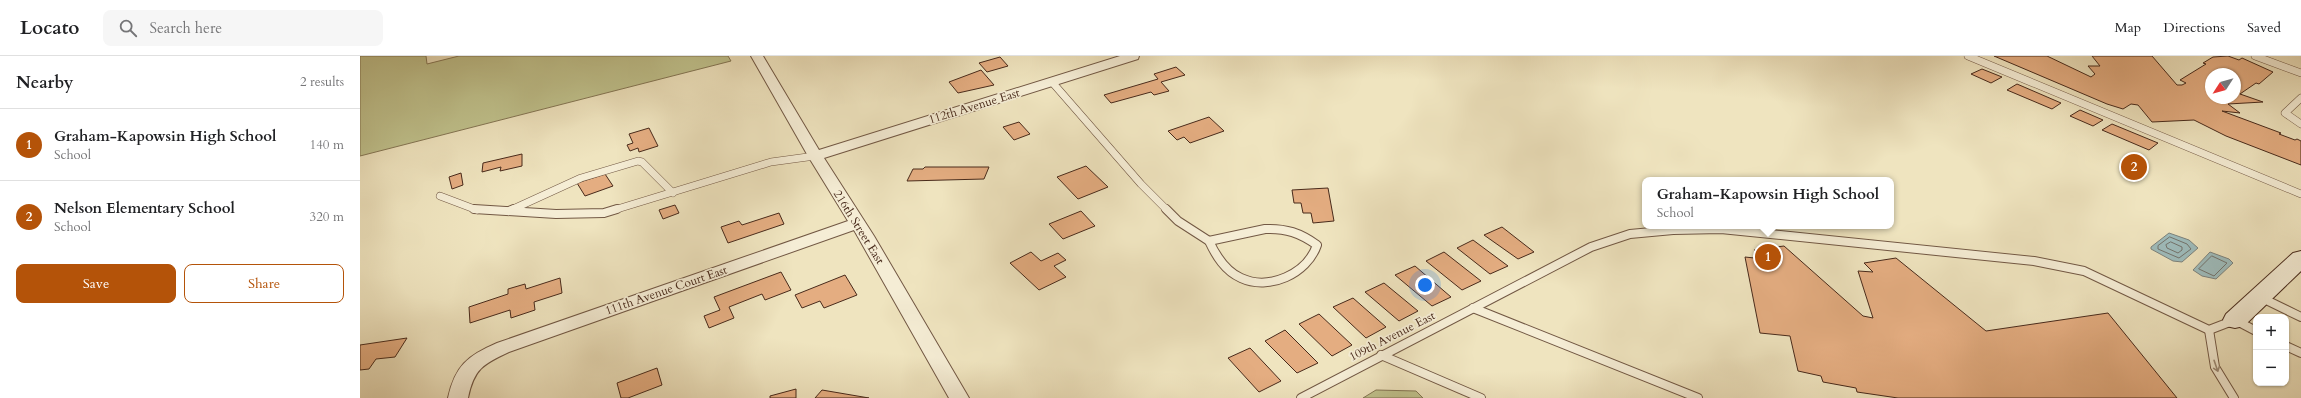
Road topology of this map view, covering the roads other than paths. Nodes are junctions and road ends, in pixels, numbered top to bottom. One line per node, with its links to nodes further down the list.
1 (757, 56): 9 (street, 216th Street East)
2 (1132, 56): 6 (street, 112th Avenue East)
3 (1968, 56): 11 (lane)
4 (2255, 56): 5 (lane)
5 (2301, 73)
6 (1052, 82): 9 (street, 112th Avenue East); 15 (lane)
7 (2301, 98): 8 (lane)
8 (2301, 124)
9 (815, 156): 10 (lane); 14 (street, 216th Street East)
10 (672, 193): 13 (lane); 13 (lane)
11 (2301, 194)
12 (440, 196): 13 (lane)
13 (506, 212)
14 (858, 223): 26 (street, 111th Avenue Court East); 27 (street, 216th Street East)
15 (1209, 241): 15 (lane)
16 (2301, 258): 17 (street)
17 (2260, 296): 19 (lane); 20 (street)
18 (1473, 308): 22 (lane, 109th Avenue East); 25 (lane, 109th Avenue East); 30 (lane)
19 (2301, 317)
20 (2235, 320): 21 (lane); 22 (lane)
21 (2253, 329)
22 (2209, 330): 31 (lane, one-way to 31)
23 (2289, 347): 24 (lane)
24 (2301, 353)
25 (1382, 355): 28 (lane, 109th Avenue East); 29 (lane)
26 (458, 398)
27 (959, 398)
28 (1301, 398)
29 (1481, 398)
30 (1698, 398)
31 (2234, 398)

